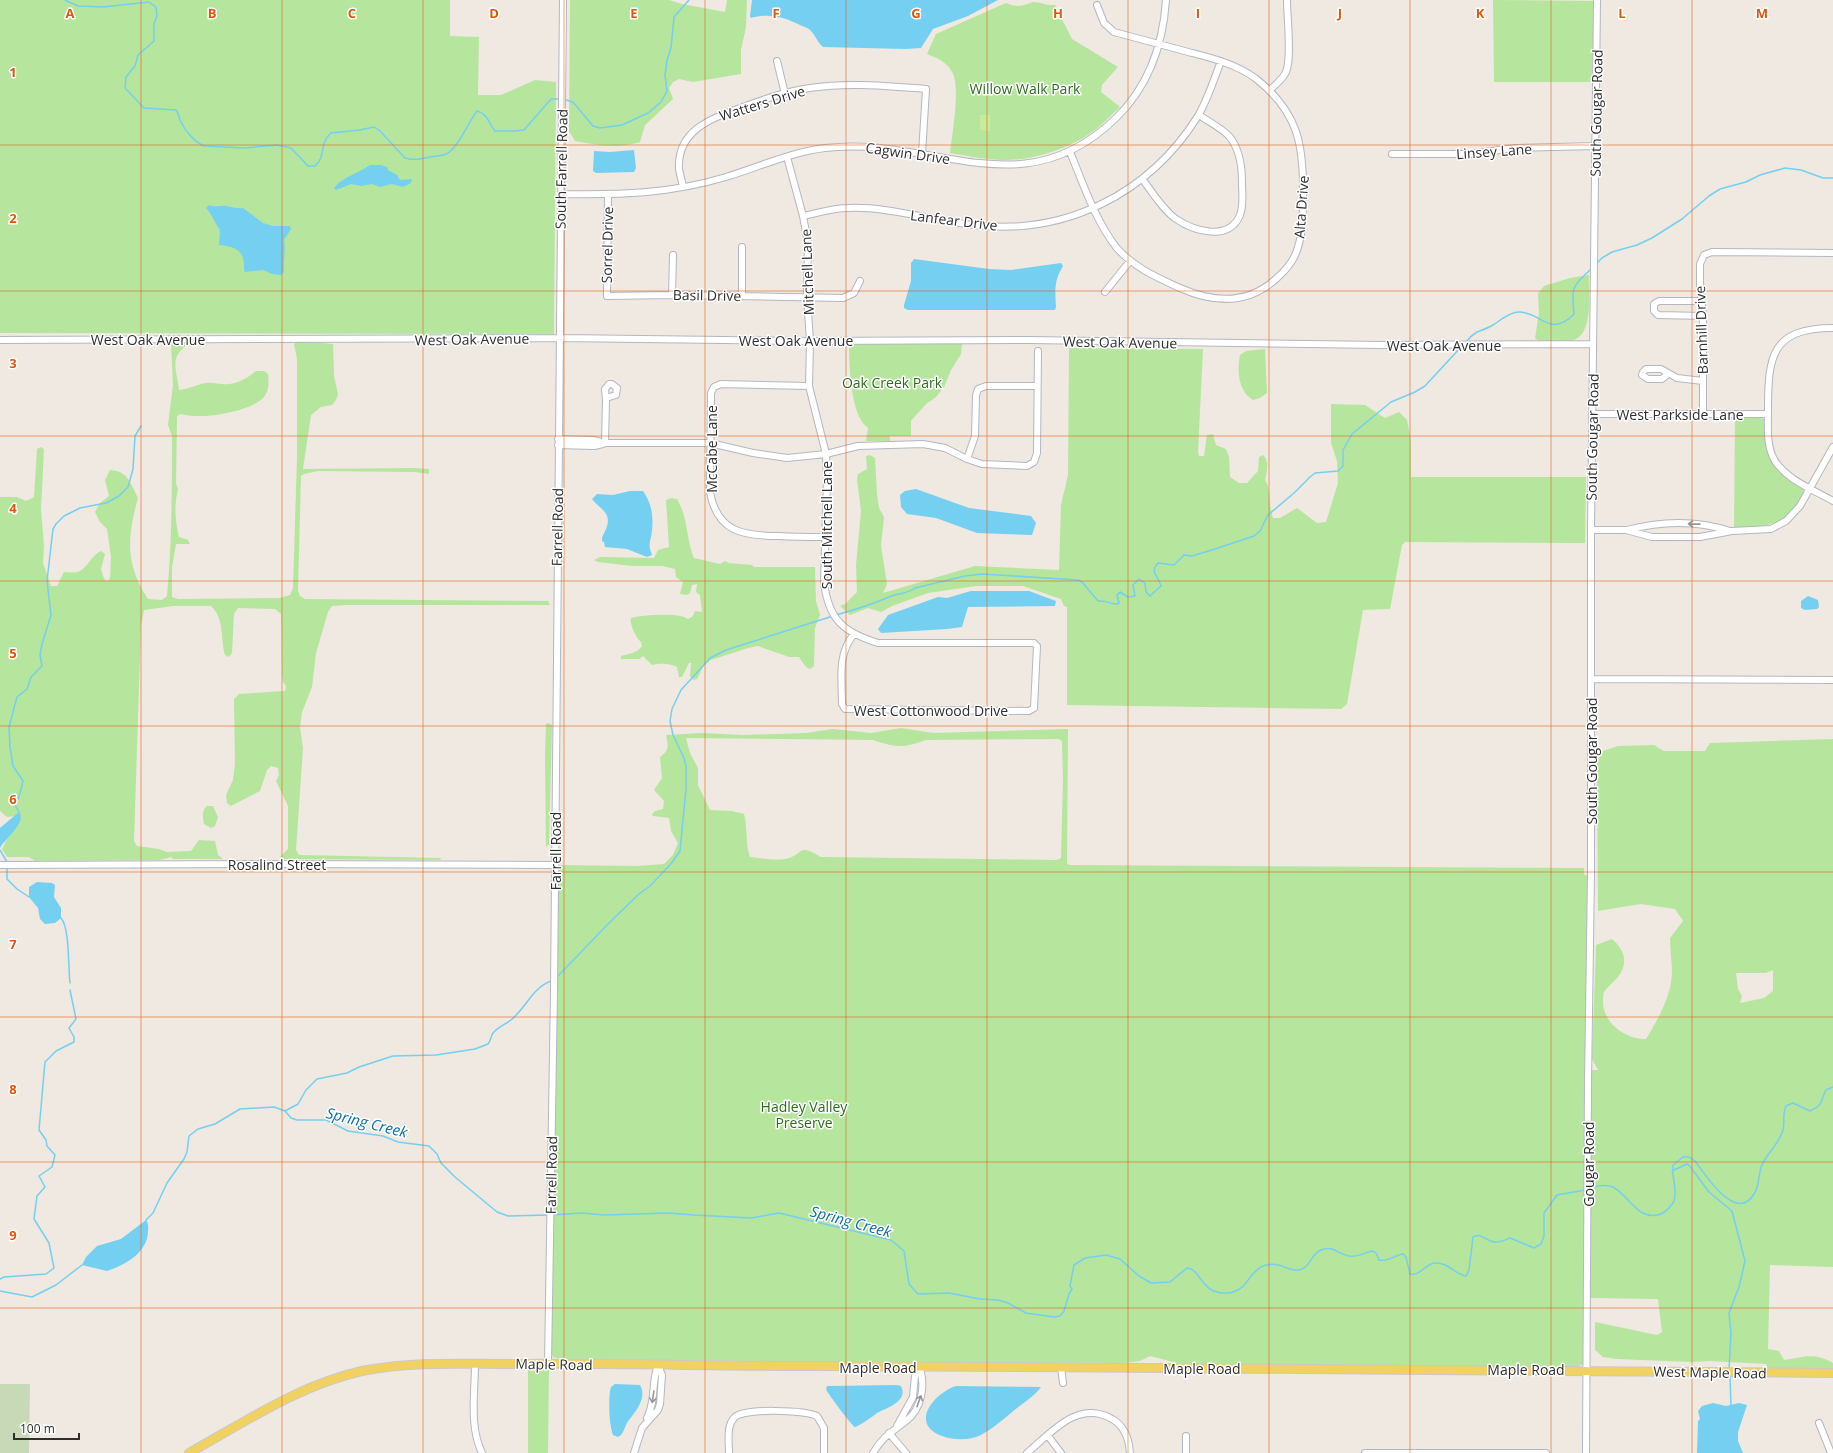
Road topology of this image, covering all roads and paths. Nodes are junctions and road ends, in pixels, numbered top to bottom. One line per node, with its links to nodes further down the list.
1 (563, 0): 19 (street, South Farrell Road)
2 (1166, 0): 6 (street, Cagwin Drive)
3 (1287, 0): 9 (street)
4 (1597, 0): 12 (street, South Gougar Road)
5 (1097, 5): 6 (street, Alta Drive)
6 (1160, 44): 7 (street, Alta Drive); 13 (street, Cagwin Drive)
7 (1221, 60): 9 (street, Alta Drive); 11 (street, Lanfear Drive)
8 (777, 61): 10 (street)
9 (1270, 90): 26 (street, Alta Drive)
10 (785, 94): 14 (street, Watters Drive); 18 (street, Watters Drive)
11 (1198, 116): 17 (street, Lanfear Drive); 17 (street)
12 (1595, 146): 15 (street, Linsey Lane); 41 (street, South Gougar Road)
13 (1070, 152): 14 (street, Cagwin Drive); 21 (street, Alta Drive)
14 (922, 154): 16 (street, Cagwin Drive)
15 (1392, 154)
16 (787, 157): 18 (street, Cagwin Drive); 22 (street, Mitchell Lane)
17 (1143, 180): 21 (street, Lanfear Drive)
18 (683, 187): 20 (street, Cagwin Drive)
19 (561, 194): 20 (street, Cagwin Drive); 36 (street, South Farrell Road)
20 (608, 195): 30 (street, Sorrel Drive)
21 (1094, 208): 22 (street, Lanfear Drive); 26 (street, Alta Drive)
22 (803, 216): 32 (street, Mitchell Lane)
23 (742, 247): 31 (street)
24 (1833, 253): 33 (street, Barnhill Drive)
25 (673, 255): 29 (street)
26 (1130, 261): 28 (street)
27 (860, 281): 32 (street, Basil Drive)
28 (1105, 292)
29 (672, 294): 30 (street, Basil Drive); 31 (street, Basil Drive)
30 (607, 296)
31 (742, 296): 32 (street, Basil Drive)
32 (807, 297): 39 (street, Mitchell Lane)
33 (1702, 301): 34 (street, Barnhill Drive); 34 (street)
34 (1703, 316): 44 (street, Barnhill Drive)
35 (1833, 328): 49 (street)
36 (559, 338): 37 (street, West Oak Avenue); 39 (street, West Oak Avenue); 51 (street, Farrell Road)
37 (0, 340)
38 (1029, 340): 39 (street, West Oak Avenue); 40 (street, West Oak Avenue); 42 (street)
39 (810, 341): 45 (street, South Mitchell Lane)
40 (1046, 341): 41 (street, West Oak Avenue); 42 (street)
41 (1592, 344): 48 (street, South Gougar Road)
42 (1038, 351): 46 (street)
43 (1668, 374): 44 (street)
44 (1703, 380): 50 (street, Barnhill Drive)
45 (809, 386): 53 (street, McCabe Lane); 55 (street, South Mitchell Lane)
46 (1037, 386): 56 (street); 56 (street)
47 (606, 398): 52 (street)
48 (1592, 414): 50 (street, West Parkside Lane); 59 (street, South Gougar Road)
49 (1768, 414): 50 (street, West Parkside Lane); 57 (street)
50 (1703, 415)
51 (558, 442): 52 (street); 68 (street, Farrell Road)
52 (605, 443): 53 (street)
53 (710, 443): 55 (street); 62 (street, McCabe Lane)
54 (1833, 447): 57 (street)
55 (826, 454): 56 (street); 62 (street, South Mitchell Lane)
56 (967, 459)
57 (1810, 487): 58 (street); 61 (street)
58 (1833, 501)
59 (1591, 530): 60 (street); 65 (street, South Gougar Road)
60 (1626, 530): 61 (street); 61 (street, one-way to 60)
61 (1732, 531)
62 (826, 537): 63 (street, South Mitchell Lane)
63 (854, 634): 64 (street, South Mitchell Lane); 64 (street, West Cottonwood Drive)
64 (1037, 646)
65 (1591, 679): 66 (street); 69 (street, South Gougar Road)
66 (1833, 680)
67 (0, 865): 68 (street, Rosalind Street)
68 (554, 865): 70 (street, Farrell Road)
69 (1591, 874): 75 (street, Gougar Road)
70 (548, 1363): 71 (main road, Maple Road); 72 (main road, Maple Road)
71 (475, 1364): 83 (main road, Maple Road); 84 (street)
72 (658, 1366): 73 (main road, Maple Road); 79 (street, one-way to 79); 79 (street)
73 (919, 1367): 74 (main road, Maple Road); 80 (street)
74 (1061, 1367): 75 (main road, Maple Road); 77 (street)
75 (1587, 1370): 76 (main road, West Maple Road); 97 (street, Gougar Road)
76 (1833, 1373)
77 (1063, 1383)
78 (1819, 1423): 98 (street)
79 (642, 1428): 85 (street)
80 (889, 1433): 88 (street); 89 (street)
81 (1048, 1436): 90 (street); 91 (street); 92 (street)
82 (1186, 1436): 93 (street)
83 (189, 1453)
84 (482, 1453)
85 (634, 1453)
86 (729, 1453): 87 (street)
87 (824, 1453)
88 (873, 1453)
89 (906, 1453)
90 (1027, 1453)
91 (1062, 1453)
92 (1130, 1453)
93 (1186, 1453)
94 (1365, 1453): 95 (street)
95 (1412, 1453): 96 (street)
96 (1546, 1453)
97 (1586, 1453)
98 (1831, 1453)

